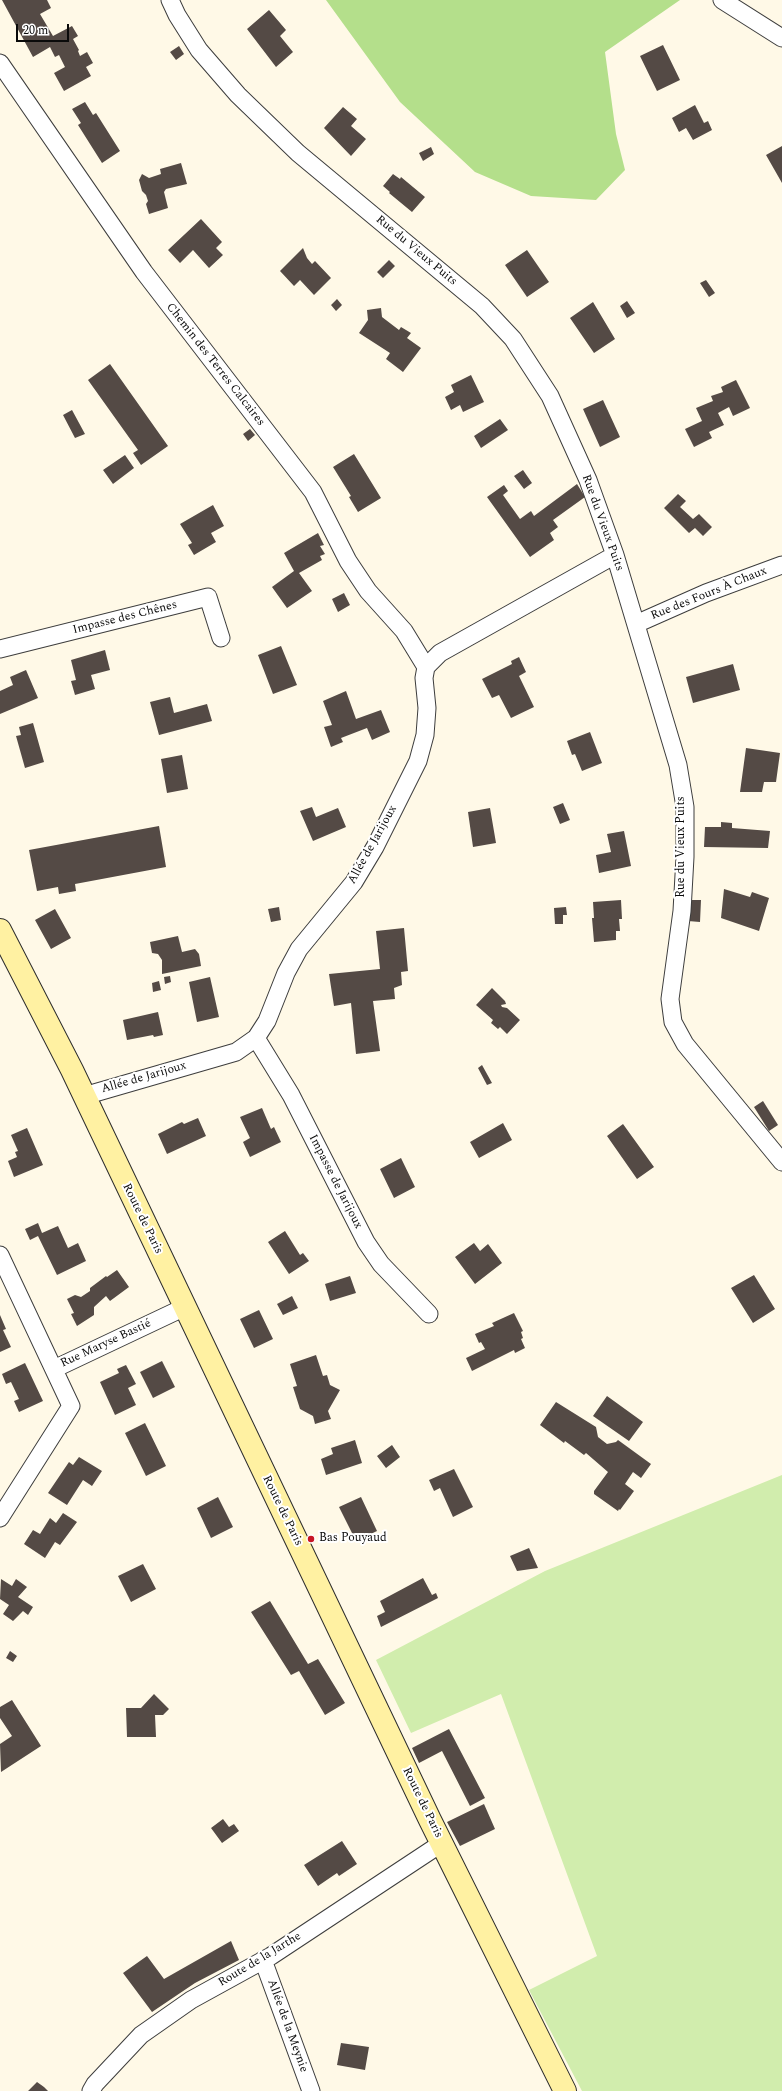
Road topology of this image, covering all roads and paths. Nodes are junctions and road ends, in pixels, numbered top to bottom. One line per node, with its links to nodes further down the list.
1 (170, 0): 5 (street, Rue du Vieux Puits)
2 (722, 0): 3 (street)
3 (782, 38)
4 (0, 64): 10 (street, Chemin des Terres Calcaires)
5 (615, 555): 7 (street, Rue du Vieux Puits); 10 (street)
6 (782, 565): 7 (street, Rue des Fours À Chaux)
7 (636, 624): 14 (street, Rue du Vieux Puits)
8 (221, 638): 9 (street, Impasse des Chênes)
9 (0, 649)
10 (426, 667): 12 (street, Allée de Jarijoux)
11 (0, 930): 13 (main road, Route de Paris)
12 (256, 1038): 13 (street, Allée de Jarijoux); 17 (street, Impasse de Jarijoux)
13 (84, 1096): 16 (main road, Route de Paris)
14 (782, 1162)
15 (0, 1255): 18 (street)
16 (185, 1308): 18 (street, Rue Maryse Bastié); 20 (main road, Route de Paris)
17 (428, 1314)
18 (54, 1369): 19 (street, Rue Maryse Bastié)
19 (0, 1518)
20 (442, 1844): 21 (street, Route de la Jarthe); 24 (main road, Route de Paris)
21 (263, 1960): 22 (street, Route de la Jarthe); 23 (street, Allée de la Meynie)
22 (91, 2091)
23 (311, 2091)
24 (565, 2091)

